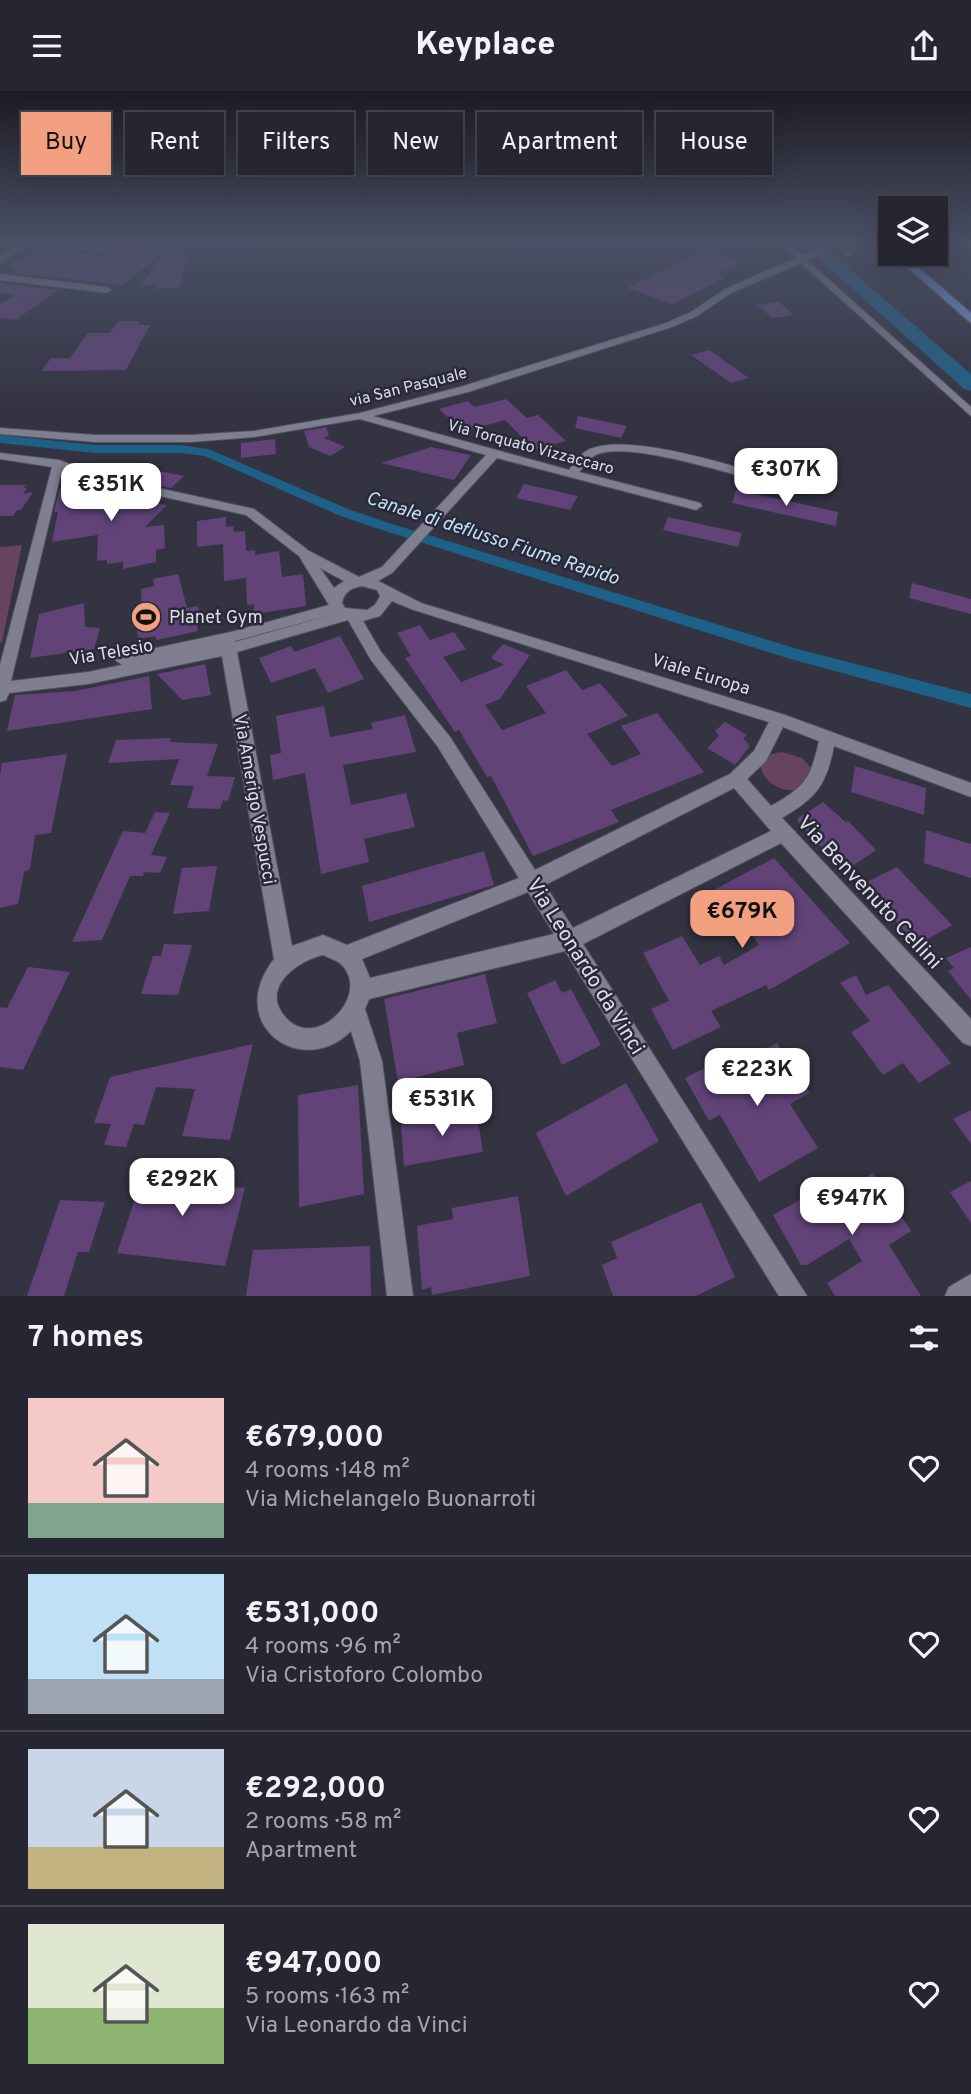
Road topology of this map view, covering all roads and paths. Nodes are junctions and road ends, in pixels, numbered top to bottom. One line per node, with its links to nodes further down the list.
1 (716, 299): 6 (street, via San Pasquale)
2 (848, 299): 5 (street)
3 (948, 299): 4 (highway)
4 (971, 319)
5 (971, 413)
6 (358, 415): 7 (street, via San Pasquale); 8 (street, Via Torquato Vizzaccaro)
7 (0, 431)
8 (494, 454): 11 (street, Via Torquato Vizzaccaro); 15 (street)
9 (0, 456): 10 (street)
10 (59, 464): 14 (street); 21 (street)
11 (572, 473): 12 (street); 13 (street, Via Torquato Vizzaccaro)
12 (761, 478)
13 (696, 506)
14 (304, 554): 16 (street); 18 (street, Via Leonardo da Vinci)
15 (387, 571): 16 (street); 17 (street)
16 (362, 581): 17 (street); 18 (street)
17 (383, 598): 18 (street, Via Telesio); 19 (street); 22 (street, Viale Europa)
18 (343, 610): 19 (street, Via Leonardo da Vinci); 20 (street, Via Telesio)
19 (368, 643): 28 (street, Via Leonardo da Vinci)
20 (227, 644): 21 (street, Via Telesio); 31 (street, Via Amerigo Vespucci)
21 (2, 687)
22 (779, 719): 23 (street, Viale Europa); 24 (street)
23 (828, 737): 25 (street, Viale Europa); 26 (street)
24 (736, 779): 26 (street, Via Benvenuto Cellini); 28 (street)
25 (971, 790)
26 (769, 816): 27 (street, Via Benvenuto Cellini)
27 (784, 833): 29 (street); 33 (street, Via Benvenuto Cellini)
28 (533, 881): 29 (street, Via Leonardo da Vinci); 30 (street)
29 (570, 940): 32 (street); 36 (street, Via Leonardo da Vinci)
30 (348, 955): 31 (street); 32 (street)
31 (284, 961): 32 (street)
32 (358, 1000): 35 (street)
33 (971, 1035)
34 (971, 1287): 37 (street)
35 (400, 1296)
36 (794, 1296)
37 (958, 1296)

